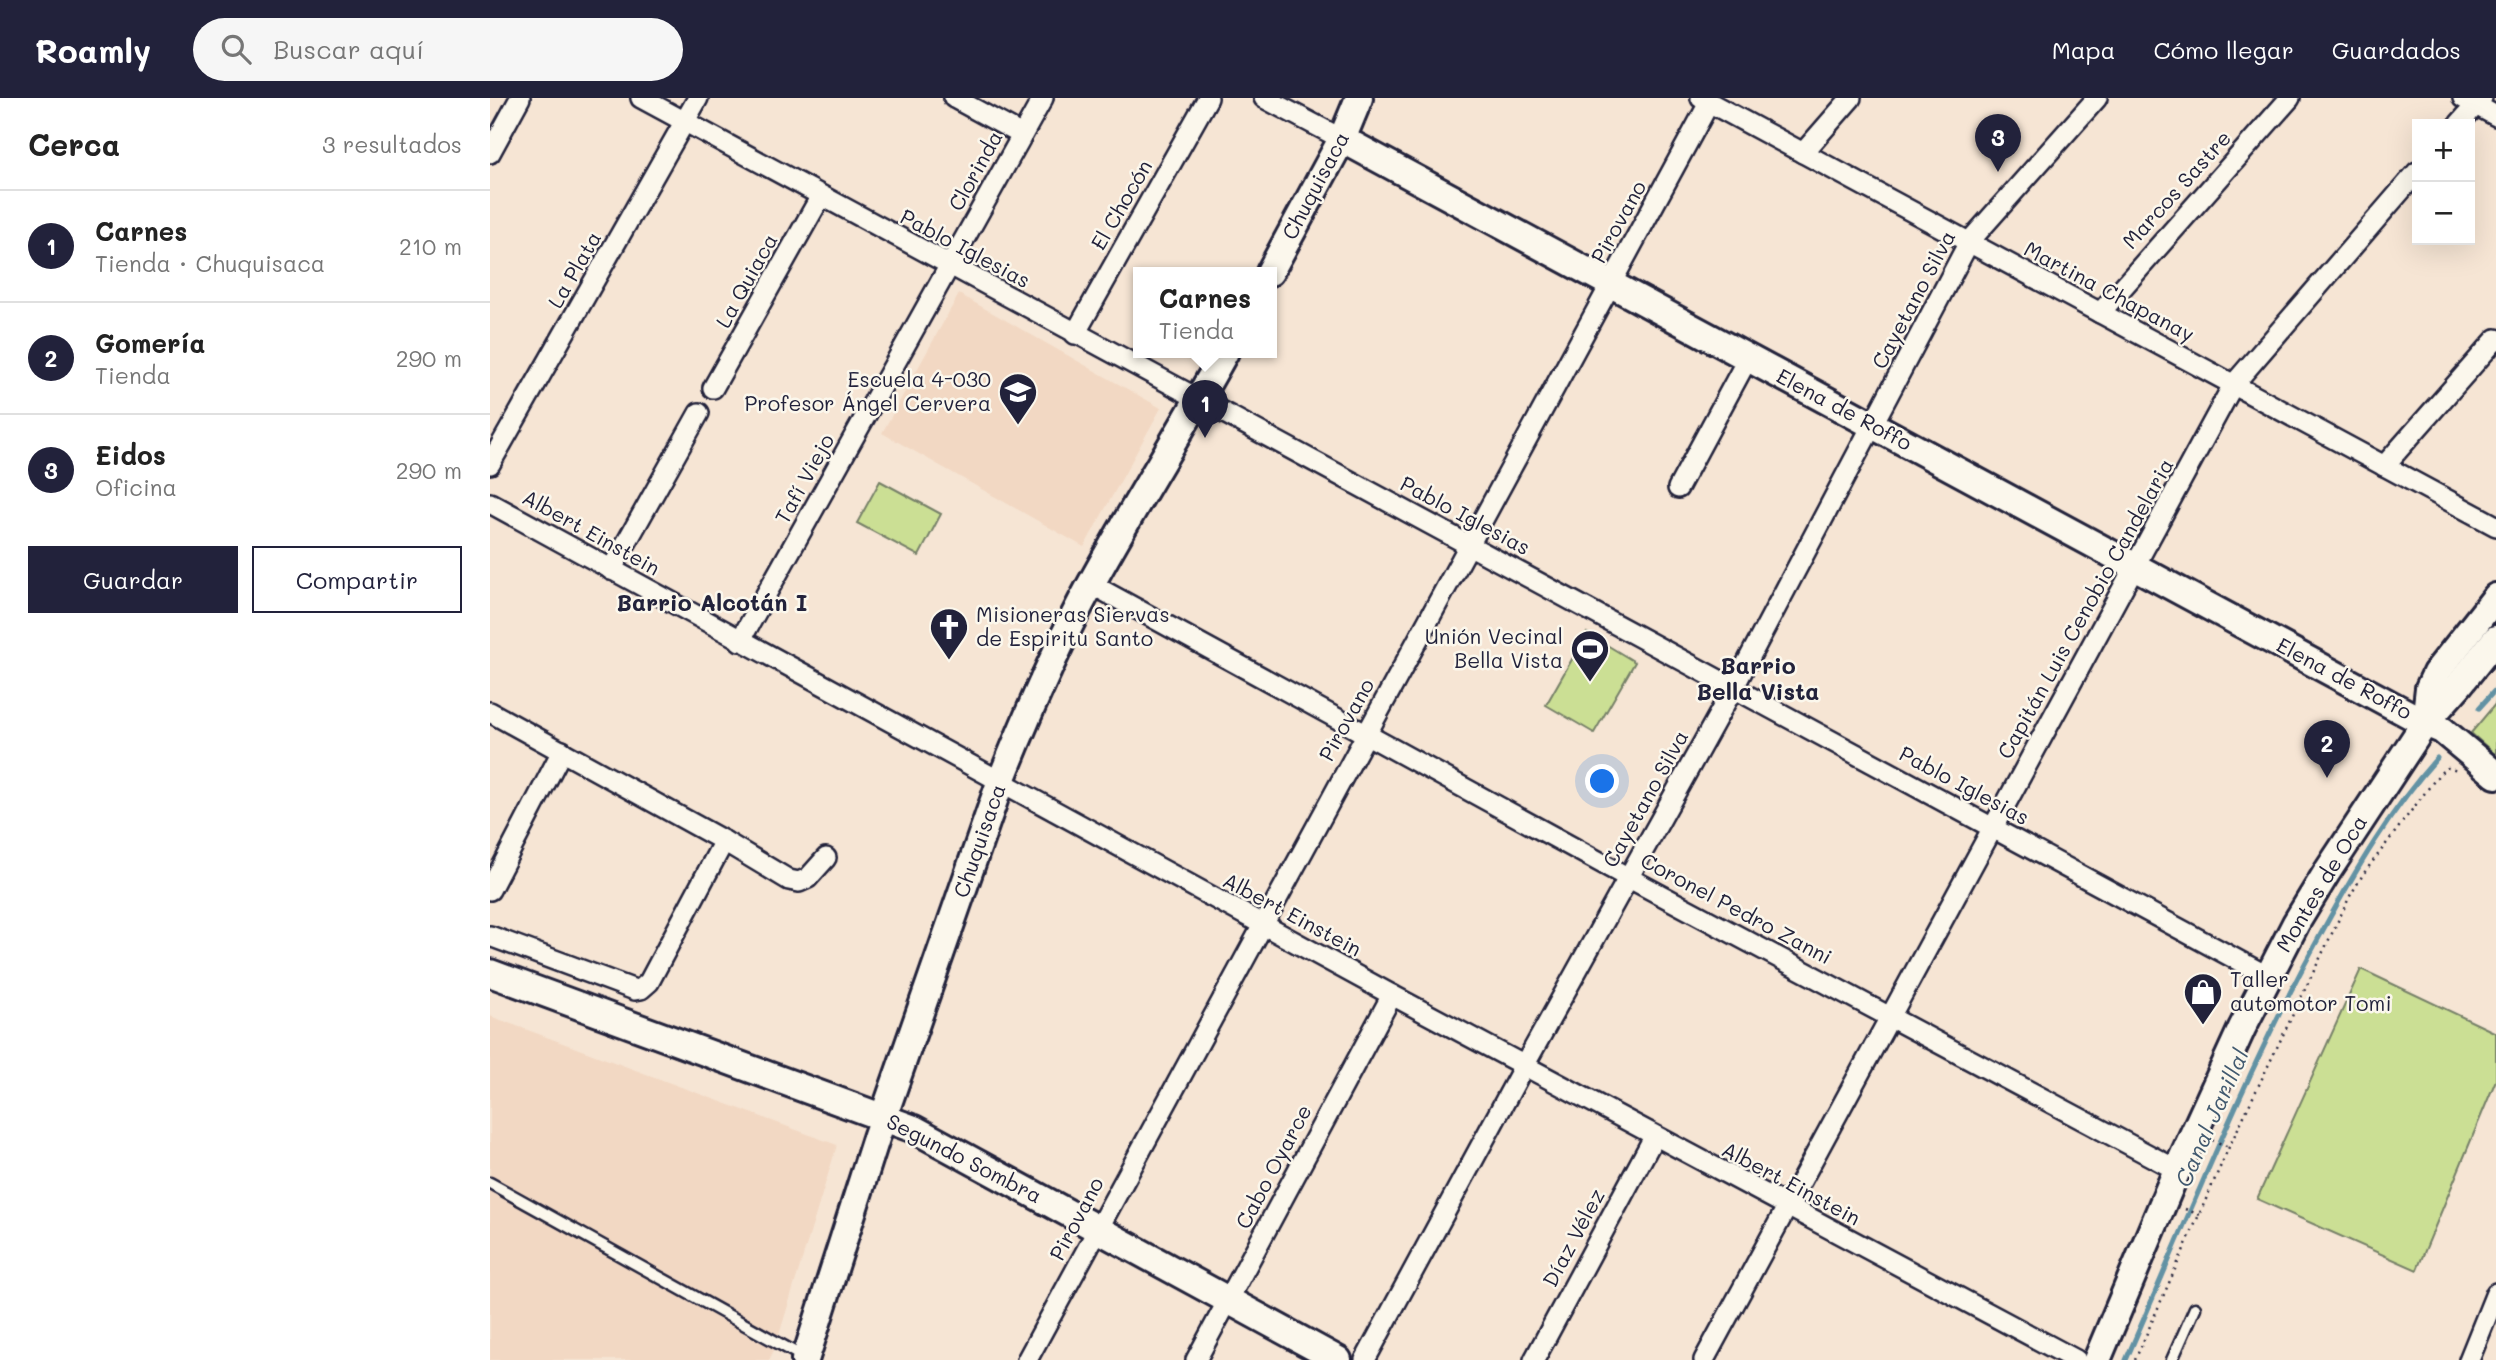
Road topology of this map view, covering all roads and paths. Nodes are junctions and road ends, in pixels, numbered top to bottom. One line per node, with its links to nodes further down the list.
1 (520, 98): 19 (street)
2 (641, 98): 16 (street, Pablo Iglesias)
3 (698, 98): 16 (street, La Plata)
4 (954, 98): 17 (street)
5 (1043, 98): 17 (street, Clorinda)
6 (1208, 98): 28 (street, El Chocón)
7 (1264, 98): 18 (street, Elena de Roffo)
8 (1359, 98): 18 (street, Chuquisaca)
9 (1851, 98): 20 (street)
10 (2097, 98): 23 (street, Cayetano Silva)
11 (2290, 98): 27 (street, Marcos Sastre)
12 (1705, 100): 20 (street, Martina Chapanay); 26 (street, Pirovano)
13 (2473, 100): 14 (street); 15 (street)
14 (2496, 116)
15 (2462, 119)
16 (685, 122): 22 (street, Pablo Iglesias); 37 (street, La Plata)
17 (1023, 135): 24 (street, Clorinda)
18 (1342, 139): 25 (street, Chuquisaca); 26 (street, Elena de Roffo)
19 (490, 153)
20 (1803, 153): 23 (street, Martina Chapanay)
21 (2412, 178): 32 (street, Capitán Luis Cenobio Candelaria)
22 (821, 196): 24 (street, Pablo Iglesias); 33 (street, La Quiaca)
23 (1969, 242): 27 (street, Martina Chapanay); 36 (street, Cayetano Silva)
24 (949, 266): 28 (street, Pablo Iglesias); 48 (street, Tafí Viejo)
25 (1273, 267)
26 (1611, 284): 31 (street, Elena de Roffo); 42 (street, Pirovano)
27 (2100, 313): 32 (street, Martina Chapanay)
28 (1075, 334): 34 (street, Pablo Iglesias)
29 (2496, 340): 38 (street)
30 (1222, 358): 34 (street, Chuquisaca)
31 (1748, 358): 36 (street, Elena de Roffo); 39 (street)
32 (2233, 385): 38 (street, Martina Chapanay); 43 (street, Capitán Luis Cenobio Candelaria)
33 (713, 388)
34 (1199, 400): 42 (street, Pablo Iglesias); 45 (street, Chuquisaca)
35 (699, 413): 44 (street)
36 (1873, 426): 43 (street, Elena de Roffo); 49 (street, Cayetano Silva)
37 (490, 464)
38 (2384, 466): 41 (street, Martina Chapanay)
39 (1678, 488)
40 (490, 503): 44 (street, Albert Einstein)
41 (2496, 526)
42 (1469, 544): 49 (street, Pablo Iglesias); 52 (street, Pirovano)
43 (2135, 567): 51 (street, Elena de Roffo); 57 (street, Capitán Luis Cenobio Candelaria)
44 (611, 570): 48 (street, Albert Einstein)
45 (1091, 584): 52 (street, Coronel Pedro Zanni); 56 (street, Chuquisaca)
46 (2496, 597): 51 (street, Montes de Oca)
47 (2496, 639): 51 (street, Montes de Oca)
48 (740, 641): 56 (street, Albert Einstein)
49 (1734, 687): 57 (street, Pablo Iglesias); 60 (street, Cayetano Silva)
50 (490, 712): 53 (street)
51 (2425, 723): 54 (street, Elena de Roffo); 65 (street, Montes de Oca)
52 (1366, 733): 60 (street, Coronel Pedro Zanni); 62 (street, Pirovano)
53 (562, 751): 58 (street); 61 (street)
54 (2476, 758): 55 (street, Elena de Roffo); 72 (path)
55 (2496, 775)
56 (1000, 783): 62 (street, Albert Einstein); 69 (street, Chuquisaca)
57 (1993, 827): 65 (street, Pablo Iglesias); 67 (street, Capitán Luis Cenobio Candelaria)
58 (724, 841): 59 (street); 63 (street)
59 (826, 858)
60 (1629, 878): 67 (street, Coronel Pedro Zanni); 68 (street, Cayetano Silva)
61 (490, 891)
62 (1263, 925): 66 (street, Albert Einstein); 78 (street, Pirovano)
63 (490, 936)
64 (490, 973): 69 (street, Segundo Sombra)
65 (2267, 976): 73 (street, Montes de Oca)
66 (1391, 995): 68 (street, Albert Einstein); 80 (street, Cabo Oyarce)
67 (1890, 1017): 73 (street, Coronel Pedro Zanni); 75 (street, Capitán Luis Cenobio Candelaria)
68 (1524, 1066): 71 (street, Albert Einstein); 86 (street, Cayetano Silva)
69 (884, 1116): 78 (street, Segundo Sombra); 82 (street, Chuquisaca)
70 (2217, 1131): 72 (path)
71 (1654, 1137): 75 (street, Albert Einstein); 87 (street, Díaz Vélez)
72 (2229, 1147): 76 (path)
73 (2177, 1170): 90 (street, Montes de Oca)
74 (490, 1183): 82 (lane)
75 (1786, 1207): 88 (street, Capitán Luis Cenobio Candelaria); 89 (street, Albert Einstein)
76 (2198, 1214): 77 (path); 91 (path)
77 (2179, 1215)
78 (1097, 1229): 80 (street, Segundo Sombra); 83 (street, Pirovano)
79 (2496, 1293): 93 (street)
80 (1228, 1301): 84 (street, Cabo Oyarce); 85 (street, Segundo Sombra)
81 (2195, 1308): 92 (lane)
82 (806, 1359)
83 (1027, 1360)
84 (1196, 1360)
85 (1338, 1360)
86 (1365, 1360)
87 (1534, 1360)
88 (1704, 1360)
89 (2076, 1360)
90 (2097, 1360)
91 (2136, 1360)
92 (2172, 1360)
93 (2469, 1360)

